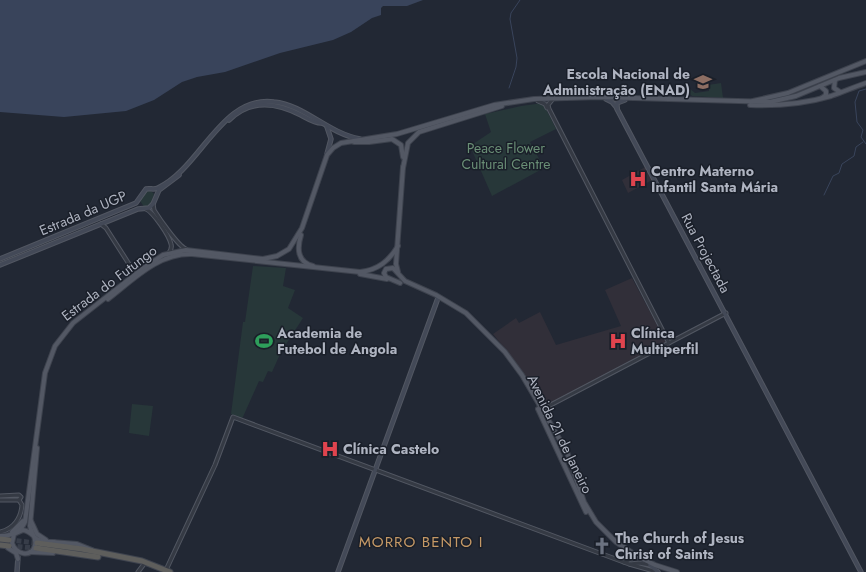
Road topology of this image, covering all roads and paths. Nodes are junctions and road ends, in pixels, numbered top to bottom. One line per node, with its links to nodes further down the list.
1 (866, 61): 12 (main road)
2 (866, 72): 3 (main road)
3 (838, 78): 5 (main road); 6 (main road)
4 (866, 83): 6 (main road)
5 (817, 86): 7 (main road); 12 (main road)
6 (842, 92): 7 (main road)
7 (822, 98): 10 (main road)
8 (606, 99): 9 (main road); 10 (main road); 13 (main road)
9 (552, 100): 11 (main road); 14 (street)
10 (625, 100): 13 (main road)
11 (538, 101): 14 (street); 20 (main road)
12 (747, 103): 17 (main road)
13 (618, 109): 44 (main road, Rua Projectada)
14 (550, 111): 45 (street)
15 (321, 123): 16 (main road, Estrada da UGP); 21 (main road, Estrada da UGP); 22 (main road, Estrada da UGP)
16 (326, 127): 17 (main road, Estrada da UGP); 19 (main road)
17 (360, 139): 18 (main road)
18 (347, 141): 19 (main road); 20 (main road)
19 (327, 155): 29 (main road, Estrada do Futungo)
20 (403, 168): 32 (main road)
21 (151, 188): 22 (main road); 23 (main road, Estrada da UGP)
22 (156, 195): 24 (main road)
23 (139, 199): 25 (main road); 35 (main road, Estrada da UGP)
24 (154, 204): 25 (main road); 30 (street)
25 (144, 208): 26 (main road); 31 (street)
26 (107, 221): 27 (main road); 28 (street)
27 (100, 224): 28 (street); 37 (main road)
28 (106, 228): 36 (street)
29 (302, 228): 33 (main road, Estrada do Futungo); 39 (main road)
30 (175, 241): 31 (street); 33 (street)
31 (171, 243): 34 (street)
32 (398, 246): 40 (main road, Estrada do Futungo); 42 (main road)
33 (192, 251): 34 (main road, Estrada do Futungo)
34 (169, 253): 38 (main road, Estrada do Futungo)
35 (0, 259)
36 (129, 264): 38 (street); 41 (street)
37 (0, 265)
38 (142, 269): 41 (main road, Estrada do Futungo)
39 (331, 270): 40 (main road, Estrada do Futungo); 55 (main road, Estrada do Futungo)
40 (346, 272): 42 (main road, Avenida 21 de Janeiro)
41 (130, 278): 54 (main road, Estrada do Futungo)
42 (401, 281): 43 (main road, Avenida 21 de Janeiro); 46 (main road, Avenida 21 de Janeiro)
43 (438, 298): 47 (main road, Avenida 21 de Janeiro); 48 (main road)
44 (726, 313): 45 (street); 79 (main road, Rua Projectada)
45 (669, 343): 46 (street)
46 (541, 410): 47 (main road, Avenida 21 de Janeiro)
47 (544, 417): 47 (main road); 49 (main road, Avenida 21 de Janeiro); 50 (main road, Avenida 21 de Janeiro)
48 (374, 470): 68 (street); 72 (street); 75 (main road)
49 (577, 482): 50 (main road); 78 (main road, Avenida 21 de Janeiro)
50 (572, 484): 64 (main road, Avenida 21 de Janeiro)
51 (0, 496): 53 (street)
52 (0, 500): 53 (street)
53 (19, 500): 56 (street)
54 (25, 515): 57 (main road, Estrada do Futungo); 59 (main road)
55 (30, 516): 58 (main road, Estrada do Futungo); 60 (main road)
56 (0, 532)
57 (17, 532): 58 (main road); 59 (main road); 62 (main road)
58 (33, 534): 60 (main road); 65 (main road)
59 (0, 536): 62 (highway)
60 (54, 542): 66 (main road)
61 (0, 546): 62 (highway)
62 (11, 546): 65 (main road); 67 (main road); 67 (main road)
63 (36, 546): 66 (highway)
64 (626, 552): 68 (street); 71 (main road, Avenida 21 de Janeiro)
65 (27, 553): 66 (main road); 67 (main road)
66 (100, 555): 69 (highway); 72 (highway)
67 (18, 561): 73 (main road)
68 (624, 562): 70 (street)
69 (144, 564): 72 (highway); 74 (street)
70 (629, 564): 71 (street); 76 (street)
71 (650, 565): 76 (main road); 77 (main road, Avenida 21 de Janeiro)
72 (167, 571)
73 (17, 572)
74 (138, 572)
75 (338, 572)
76 (658, 572)
77 (667, 572)
78 (677, 572)
79 (861, 572)

